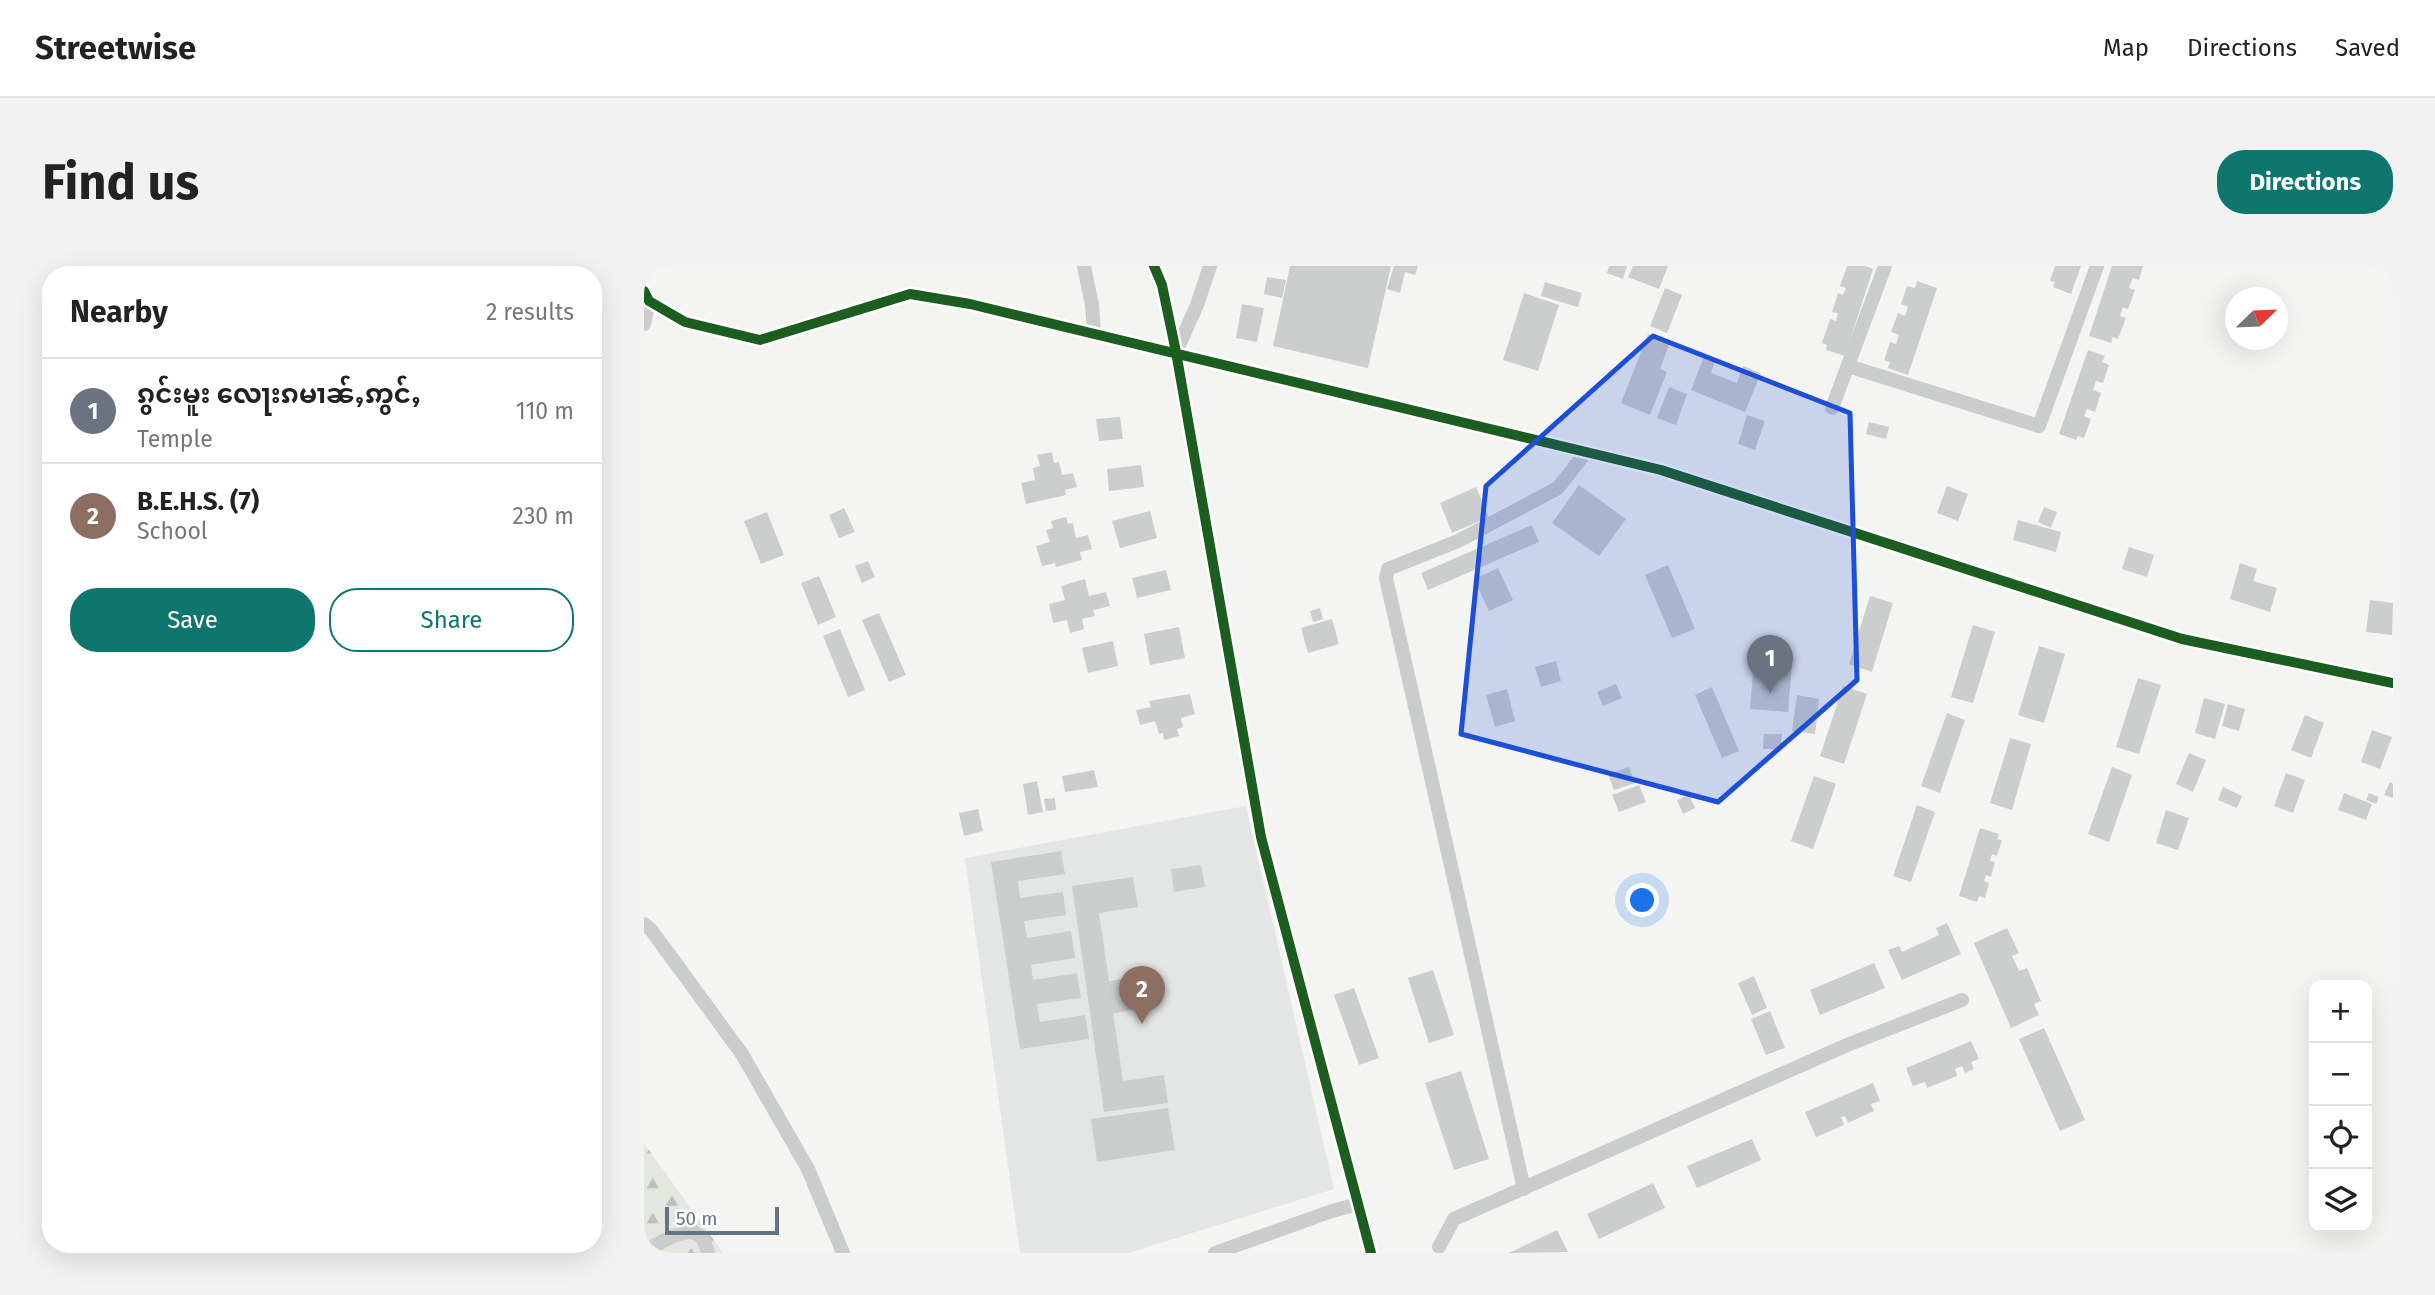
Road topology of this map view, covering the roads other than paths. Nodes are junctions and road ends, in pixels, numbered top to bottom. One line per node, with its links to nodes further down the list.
1 (1084, 266): 8 (street)
2 (1154, 266): 9 (street)
3 (1210, 266): 9 (street)
4 (1885, 266): 10 (street)
5 (2097, 266): 10 (street)
6 (647, 296): 7 (street); 8 (street)
7 (644, 324)
8 (1094, 333): 9 (street)
9 (1176, 352): 12 (street); 17 (street)
10 (1848, 366): 11 (street)
11 (1832, 408)
12 (1586, 452): 13 (street); 16 (street)
13 (2393, 683)
14 (644, 924): 21 (street)
15 (1962, 1000): 16 (street)
16 (1524, 1189): 18 (street)
17 (1358, 1204): 22 (street); 23 (street)
18 (1439, 1247)
19 (644, 1251): 20 (street)
20 (708, 1253)
21 (843, 1253)
22 (1215, 1253)
23 (1371, 1253)

